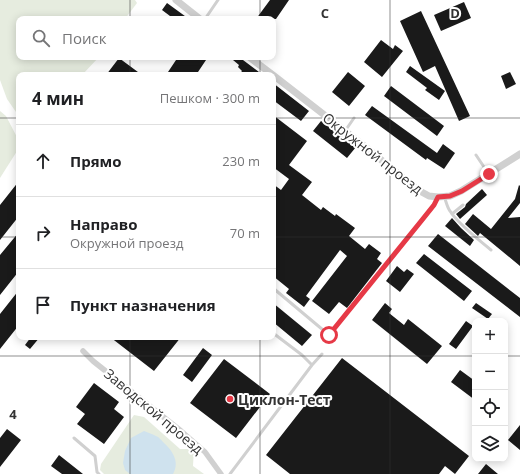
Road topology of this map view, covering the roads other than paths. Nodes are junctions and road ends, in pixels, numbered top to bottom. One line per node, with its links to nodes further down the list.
1 (176, 0): 3 (street)
2 (218, 0): 4 (lane)
3 (196, 16)
4 (207, 16)
5 (254, 60): 6 (street, Окружной проезд)
6 (268, 72)
7 (276, 79): 9 (street, Окружной проезд)
8 (354, 118): 9 (lane)
9 (344, 131): 13 (street, Окружной проезд)
10 (520, 154): 12 (street)
11 (476, 155): 12 (lane)
12 (489, 174): 13 (street)
13 (441, 197): 15 (lane); 17 (lane)
14 (463, 205): 15 (lane)
15 (452, 214): 16 (lane)
16 (491, 250)
17 (276, 291)
18 (276, 335): 21 (lane)
19 (83, 351): 24 (street, Заводской проезд)
20 (322, 354): 21 (lane)
21 (312, 366): 25 (lane)
22 (74, 438): 23 (lane)
23 (99, 474)
24 (221, 474)
25 (230, 474)

